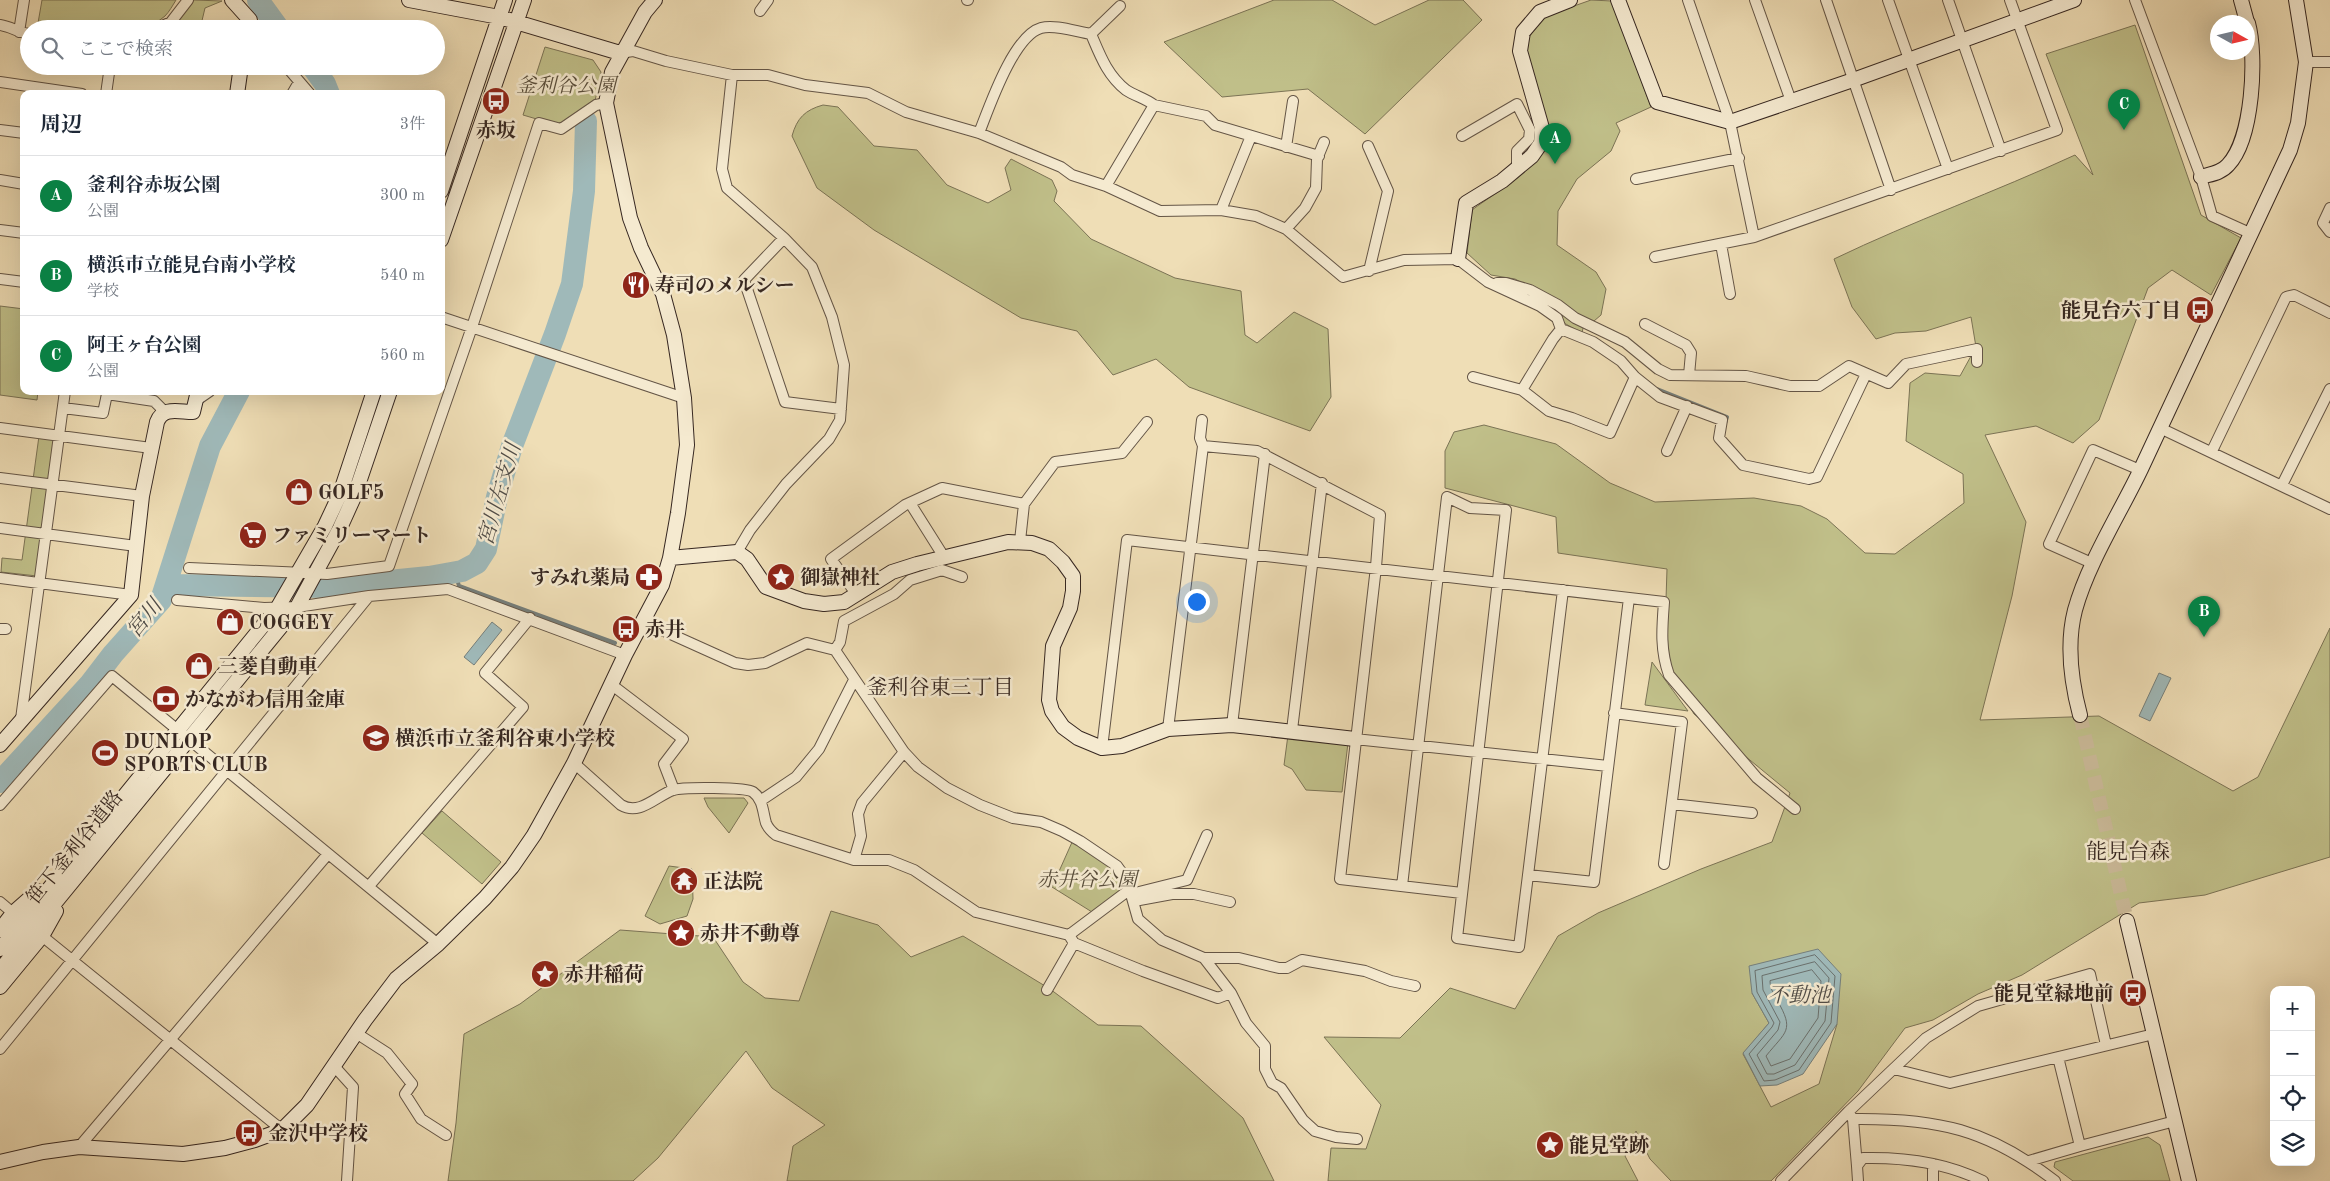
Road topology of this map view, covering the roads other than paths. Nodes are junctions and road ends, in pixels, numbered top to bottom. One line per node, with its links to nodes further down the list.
1 (24, 0): 26 (street)
2 (188, 0): 27 (street)
3 (232, 0): 28 (street)
4 (409, 0): 21 (street)
5 (506, 0): 25 (street)
6 (524, 0): 30 (street)
7 (655, 0): 35 (street)
8 (768, 0): 23 (street)
9 (1570, 0): 68 (street)
10 (1618, 0): 56 (street)
11 (1688, 0): 56 (street)
12 (1756, 0): 53 (street)
13 (1826, 0): 44 (street)
14 (1888, 0): 36 (street)
15 (1948, 0): 34 (street)
16 (2010, 0): 29 (street)
17 (2074, 0): 29 (street)
18 (2135, 0): 70 (street)
19 (2241, 0): 24 (street)
20 (2296, 0): 38 (street)
21 (431, 2): 25 (street)
22 (1120, 6): 33 (street)
23 (760, 11)
24 (2245, 15)
25 (499, 17): 30 (street); 71 (street)
26 (24, 20)
27 (172, 20)
28 (247, 20)
29 (2017, 21): 34 (street); 65 (street)
30 (516, 24): 35 (street); 79 (street)
31 (0, 25): 32 (street)
32 (20, 31)
33 (1091, 34): 55 (street); 59 (street)
34 (1962, 41): 36 (street); 65 (street)
35 (620, 53): 43 (street); 54 (street)
36 (1908, 59): 44 (street); 69 (street)
37 (2252, 60): 70 (street)
38 (2306, 62): 39 (street); 84 (street)
39 (2330, 62)
40 (109, 75): 48 (street)
41 (238, 75): 49 (street)
42 (293, 75): 46 (street)
43 (732, 75): 59 (street); 85 (street)
44 (1853, 80): 53 (street); 76 (street)
45 (0, 82): 47 (street)
46 (299, 82): 50 (street); 51 (street)
47 (55, 90)
48 (107, 90)
49 (238, 90)
50 (294, 90)
51 (306, 90)
52 (1293, 101): 64 (street)
53 (1791, 101): 56 (street)
54 (606, 103): 98 (street); 113 (street)
55 (1154, 105): 60 (street); 75 (street)
56 (1730, 122): 67 (street)
57 (0, 130): 58 (street)
58 (20, 132)
59 (979, 133): 75 (street)
60 (1251, 136): 64 (street); 78 (street)
61 (1462, 136): 68 (street)
62 (1324, 142): 66 (street)
63 (1368, 146): 90 (street)
64 (1286, 147): 66 (street)
65 (2001, 151): 69 (street)
66 (1318, 156): 80 (street)
67 (1739, 158): 72 (street); 86 (street)
68 (1517, 168): 89 (street)
69 (1948, 169): 76 (street)
70 (2201, 177): 84 (street)
71 (445, 179)
72 (1636, 179)
73 (0, 180): 74 (street)
74 (20, 183)
75 (1106, 186): 78 (street)
76 (1891, 190): 86 (street)
77 (2330, 208): 83 (street)
78 (1221, 210): 80 (street)
79 (445, 228)
80 (1286, 229): 90 (street)
81 (0, 230): 82 (street)
82 (20, 232)
83 (2330, 232)
84 (2252, 234): 121 (street)
85 (784, 238): 116 (street); 116 (street)
86 (1754, 238): 87 (street)
87 (1720, 244): 88 (street); 94 (street)
88 (1655, 256)
89 (1458, 259): 90 (street); 93 (street)
90 (1369, 271)
91 (0, 279): 92 (street)
92 (20, 282)
93 (1488, 282): 99 (street); 102 (street)
94 (1730, 294)
95 (2330, 313): 126 (street)
96 (445, 318): 98 (street)
97 (1645, 324): 102 (street)
98 (472, 327): 113 (street); 151 (street)
99 (1561, 330): 104 (street); 106 (street)
100 (1977, 362): 101 (street)
101 (1866, 374): 102 (street); 114 (street)
102 (1689, 375)
103 (1472, 377): 106 (street)
104 (1635, 377): 106 (street); 114 (street)
105 (2330, 389): 132 (street)
106 (1522, 390)
107 (65, 395): 115 (street)
108 (107, 395): 115 (street)
109 (115, 395): 117 (street)
110 (373, 395): 150 (street, 笹下釜利谷道路)
111 (389, 395): 151 (street, 笹下釜利谷道路)
112 (198, 396): 117 (street)
113 (684, 398): 145 (street)
114 (1686, 406): 125 (street)
115 (63, 408): 122 (street)
116 (841, 409): 142 (street)
117 (165, 412): 124 (street)
118 (1202, 420): 123 (street)
119 (1147, 422): 135 (street)
120 (0, 428): 122 (street)
121 (2160, 428): 126 (street); 128 (street)
122 (60, 436): 124 (street); 131 (street)
123 (1203, 446): 127 (street); 141 (street)
124 (151, 448): 133 (street)
125 (1666, 451)
126 (2212, 451): 132 (street)
127 (1264, 454): 130 (street); 143 (street)
128 (2140, 470): 147 (street); 147 (street)
129 (0, 478): 131 (street)
130 (1322, 483): 146 (street); 148 (street)
131 (54, 484): 133 (street); 138 (street)
132 (2282, 485): 136 (street)
133 (142, 496): 140 (street)
134 (910, 503): 135 (street); 144 (street); 159 (street)
135 (1024, 504): 139 (street)
136 (2330, 509)
137 (0, 528): 138 (street)
138 (46, 534): 140 (street); 156 (street)
139 (1020, 541): 144 (street); 182 (street)
140 (136, 546): 158 (street)
141 (1191, 546): 143 (street); 175 (street); 182 (street)
142 (736, 552): 145 (street); 159 (street)
143 (1252, 553): 146 (street); 174 (street)
144 (944, 557): 159 (street)
145 (670, 558): 166 (street)
146 (1312, 562): 148 (street); 177 (street)
147 (2094, 564): 172 (street)
148 (1376, 567): 152 (street); 178 (street)
149 (189, 568): 150 (street)
150 (299, 573): 151 (street); 163 (street, 笹下釜利谷道路)
151 (316, 573): 164 (street, 笹下釜利谷道路)
152 (1438, 575): 155 (street); 155 (street); 181 (street)
153 (962, 577): 167 (street)
154 (0, 578): 156 (street)
155 (1499, 582): 157 (street); 183 (street)
156 (39, 583): 158 (street); 173 (street)
157 (1562, 590): 161 (street); 185 (street)
158 (131, 595): 173 (street)
159 (857, 595)
160 (369, 596): 164 (street); 165 (street); 188 (street)
161 (1629, 598): 171 (street); 193 (street)
162 (177, 600): 163 (street)
163 (278, 607): 164 (street); 176 (street, 笹下釜利谷道路)
164 (297, 607): 179 (street, 笹下釜利谷道路)
165 (530, 618): 168 (street); 202 (street)
166 (644, 622): 167 (street); 168 (street)
167 (835, 650): 169 (street)
168 (625, 655): 170 (street)
169 (854, 680): 184 (street); 190 (street)
170 (612, 685): 186 (street); 189 (street)
171 (1614, 713): 187 (street); 191 (street)
172 (2080, 715)
173 (21, 719): 180 (street)
174 (1232, 725): 175 (street); 177 (street)
175 (1168, 729): 182 (street)
176 (176, 730): 179 (street); 192 (street); 198 (street, 笹下釜利谷道路)
177 (1292, 730): 178 (street)
178 (1355, 738): 181 (street); 203 (street)
179 (188, 739): 188 (street); 201 (street, 笹下釜利谷道路)
180 (0, 744)
181 (1419, 744): 183 (street); 203 (street)
182 (1102, 748)
183 (1479, 751): 185 (street); 204 (street)
184 (904, 752): 197 (street); 205 (street)
185 (1542, 759): 187 (street); 200 (street)
186 (574, 763): 189 (street); 213 (street)
187 (1608, 766): 200 (street)
188 (226, 770): 196 (street); 216 (street)
189 (674, 790): 190 (street)
190 (760, 801): 197 (street)
191 (1672, 804): 194 (street); 199 (street)
192 (0, 805)
193 (1795, 809)
194 (1752, 813)
195 (1207, 835): 205 (street)
196 (328, 854): 202 (street); 224 (street)
197 (854, 860): 212 (street)
198 (70, 861): 208 (street); 214 (street, 笹下釜利谷道路)
199 (1664, 864)
200 (1528, 875): 204 (street)
201 (69, 886): 211 (street); 217 (street, 笹下釜利谷道路)
202 (369, 886): 213 (street)
203 (1402, 886): 204 (street)
204 (1462, 893)
205 (1131, 895): 207 (street); 212 (street); 215 (street)
206 (0, 902): 208 (street)
207 (1230, 902)
208 (13, 914): 210 (street)
209 (2127, 921): 223 (street)
210 (0, 930)
211 (42, 936): 216 (street); 219 (street)
212 (1071, 939): 220 (street); 221 (street)
213 (438, 944): 222 (street)
214 (0, 950)
215 (1204, 958): 218 (street); 221 (street)
216 (72, 961): 224 (street); 226 (street)
217 (0, 970)
218 (1416, 986)
219 (0, 987)
220 (1047, 990)
221 (1231, 993): 234 (street)
222 (356, 1033): 228 (street); 233 (street)
223 (2154, 1034): 225 (street); 231 (street)
224 (169, 1040): 232 (street); 236 (street)
225 (2106, 1045): 227 (street); 229 (street)
226 (0, 1049)
227 (2058, 1057): 229 (street); 235 (street)
228 (334, 1066): 232 (street); 241 (street)
229 (1894, 1069): 230 (street)
230 (1850, 1116): 237 (street); 240 (street); 242 (street)
231 (2175, 1121): 235 (street); 247 (street)
232 (282, 1130): 236 (street)
233 (446, 1135)
234 (1357, 1140)
235 (2080, 1146): 237 (street)
236 (79, 1147): 238 (street)
237 (2029, 1161): 246 (street)
238 (0, 1162)
239 (1932, 1164): 240 (street); 244 (street); 245 (street)
240 (1857, 1166): 243 (street)
241 (348, 1181)
242 (1781, 1181)
243 (1858, 1181)
244 (1933, 1181)
245 (1983, 1181)
246 (2055, 1181)
247 (2189, 1181)

